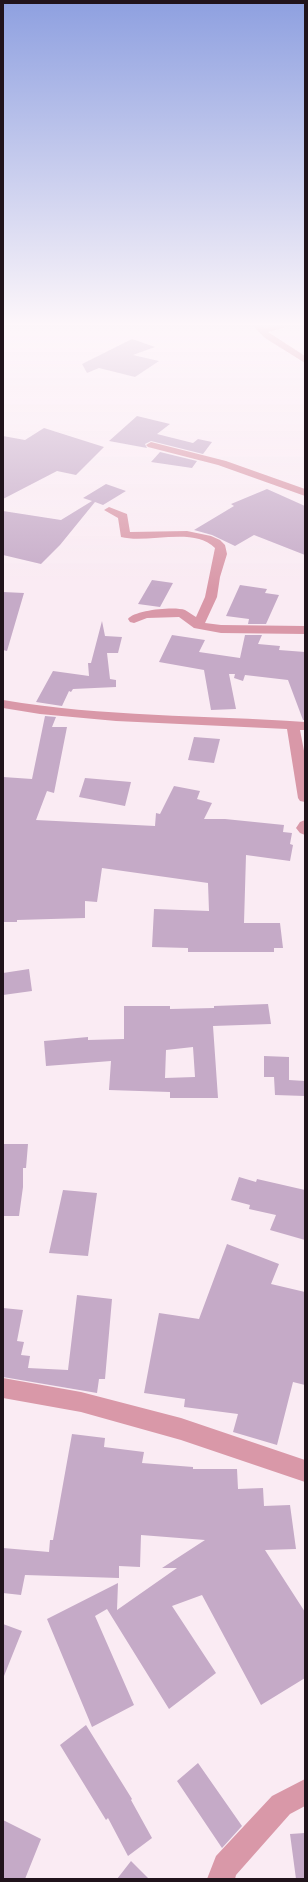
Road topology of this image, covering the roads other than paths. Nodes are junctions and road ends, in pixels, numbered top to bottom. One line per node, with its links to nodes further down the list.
1 (151, 445): 2 (street)
2 (305, 493)
3 (110, 510): 5 (street)
4 (134, 619): 5 (street)
5 (198, 625): 6 (street)
6 (305, 630)
7 (3, 704): 8 (street)
8 (299, 725): 9 (street)
9 (305, 798)
10 (305, 825): 11 (street)
11 (305, 830)
12 (3, 1388): 13 (street)
13 (305, 1471)
14 (305, 1792): 15 (street)
15 (221, 1879)

